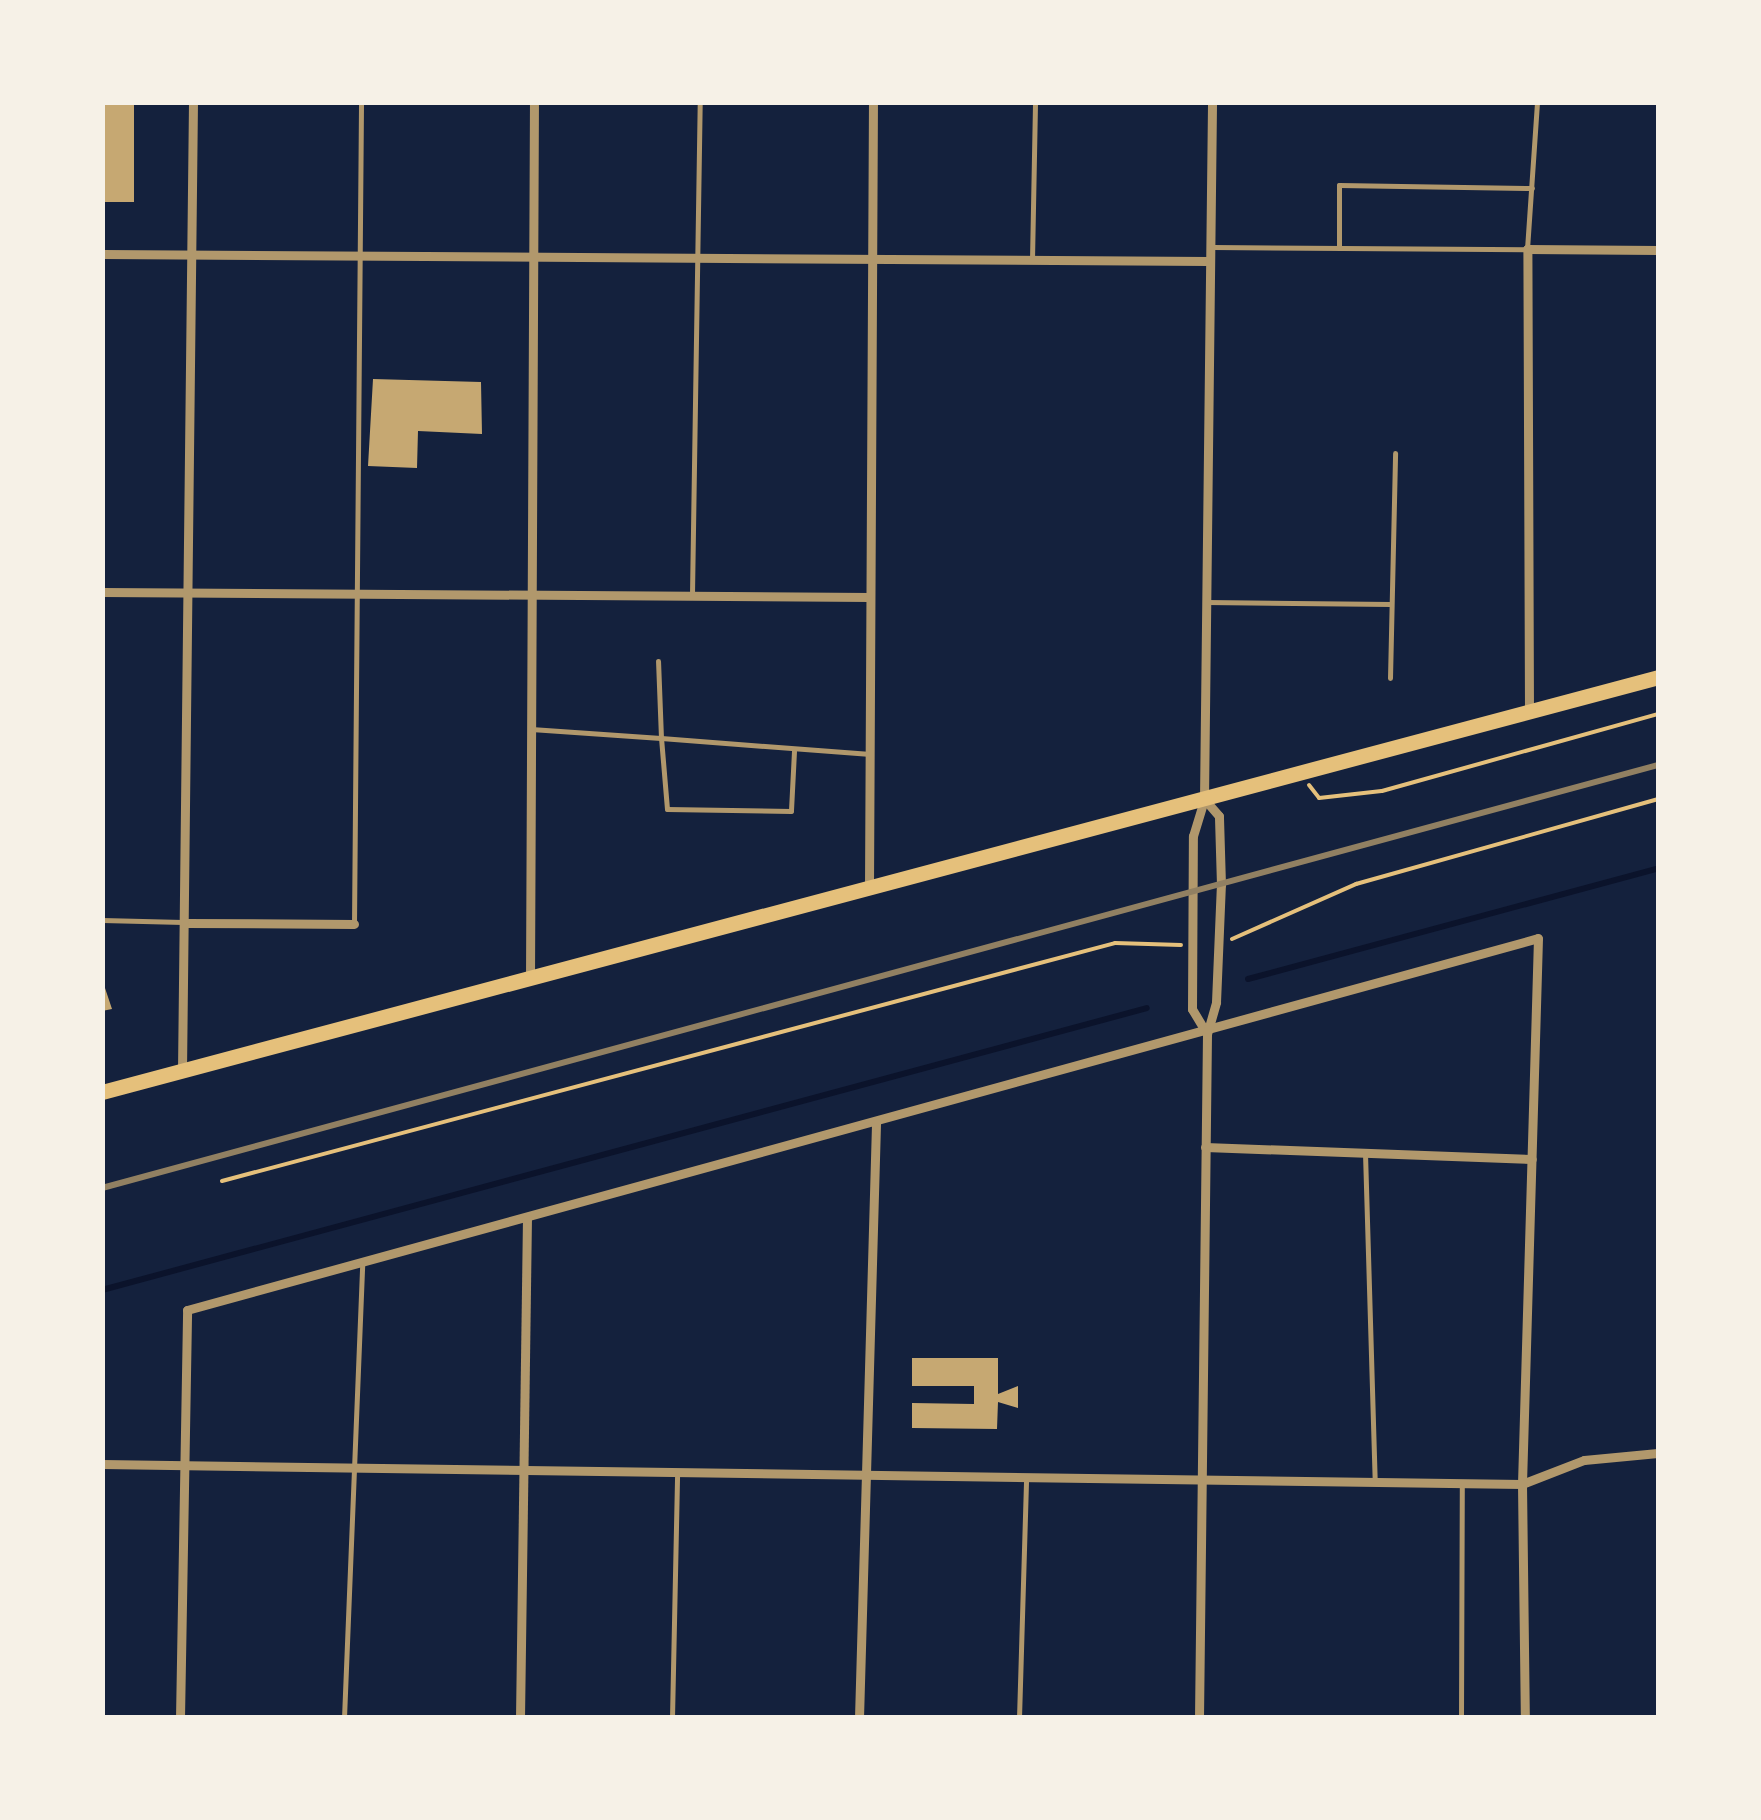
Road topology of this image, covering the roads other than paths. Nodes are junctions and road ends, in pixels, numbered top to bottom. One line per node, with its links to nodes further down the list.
1 (193, 102): 15 (street)
2 (361, 102): 16 (lane)
3 (534, 102): 17 (street)
4 (700, 102): 18 (lane)
5 (874, 102): 19 (street)
6 (1036, 102): 20 (lane)
7 (1212, 102): 10 (street)
8 (1538, 102): 9 (lane)
9 (1532, 188): 11 (lane); 12 (lane)
10 (1208, 246): 11 (lane); 21 (street)
11 (1339, 248): 12 (lane)
12 (1527, 249): 13 (street); 34 (street)
13 (1658, 250)
14 (102, 254): 15 (street)
15 (192, 254): 16 (street); 24 (street)
16 (360, 255): 17 (street); 25 (lane)
17 (533, 256): 18 (street); 26 (street)
18 (699, 258): 19 (street); 27 (lane)
19 (873, 259): 20 (street); 28 (street)
20 (1032, 260): 21 (street)
21 (1208, 261): 29 (street)
22 (1395, 453): 30 (lane)
23 (102, 592): 24 (street)
24 (188, 593): 25 (street); 42 (street)
25 (360, 594): 26 (street); 43 (lane)
26 (532, 595): 27 (street); 35 (street)
27 (692, 596): 28 (street)
28 (870, 597): 38 (street)
29 (1206, 602): 30 (lane); 39 (street)
30 (1391, 604): 33 (lane)
31 (658, 661): 36 (lane)
32 (1658, 677): 34 (main road)
33 (1390, 678)
34 (1528, 712): 39 (main road)
35 (532, 729): 36 (lane); 44 (street)
36 (661, 738): 37 (lane); 37 (lane)
37 (794, 751): 38 (lane)
38 (870, 754): 40 (street)
39 (1204, 799): 40 (main road); 45 (street); 45 (street)
40 (868, 888): 44 (main road)
41 (102, 920): 42 (lane)
42 (186, 922): 43 (street); 46 (street)
43 (354, 924)
44 (530, 978): 46 (main road)
45 (1207, 1034): 48 (street); 49 (street); 51 (street)
46 (182, 1071): 47 (main road)
47 (102, 1092)
48 (876, 1123): 52 (street); 60 (street)
49 (1205, 1147): 50 (street); 62 (street)
50 (1366, 1153): 51 (street); 63 (lane)
51 (1532, 1159): 65 (street)
52 (527, 1218): 53 (street); 58 (street)
53 (362, 1263): 56 (street); 57 (lane)
54 (1658, 1453): 65 (street)
55 (102, 1464): 56 (street)
56 (184, 1464): 57 (street); 66 (street)
57 (354, 1467): 58 (street); 67 (lane)
58 (523, 1470): 59 (street); 68 (street)
59 (676, 1472): 60 (street); 69 (lane)
60 (863, 1474): 61 (street); 70 (street)
61 (1026, 1476): 62 (street); 71 (lane)
62 (1202, 1478): 63 (street); 72 (street)
63 (1375, 1481): 64 (street)
64 (1462, 1482): 65 (street); 73 (lane)
65 (1522, 1484): 74 (street)
66 (180, 1718)
67 (344, 1718)
68 (520, 1718)
69 (672, 1718)
70 (859, 1718)
71 (1018, 1718)
72 (1199, 1718)
73 (1460, 1718)
74 (1525, 1718)

